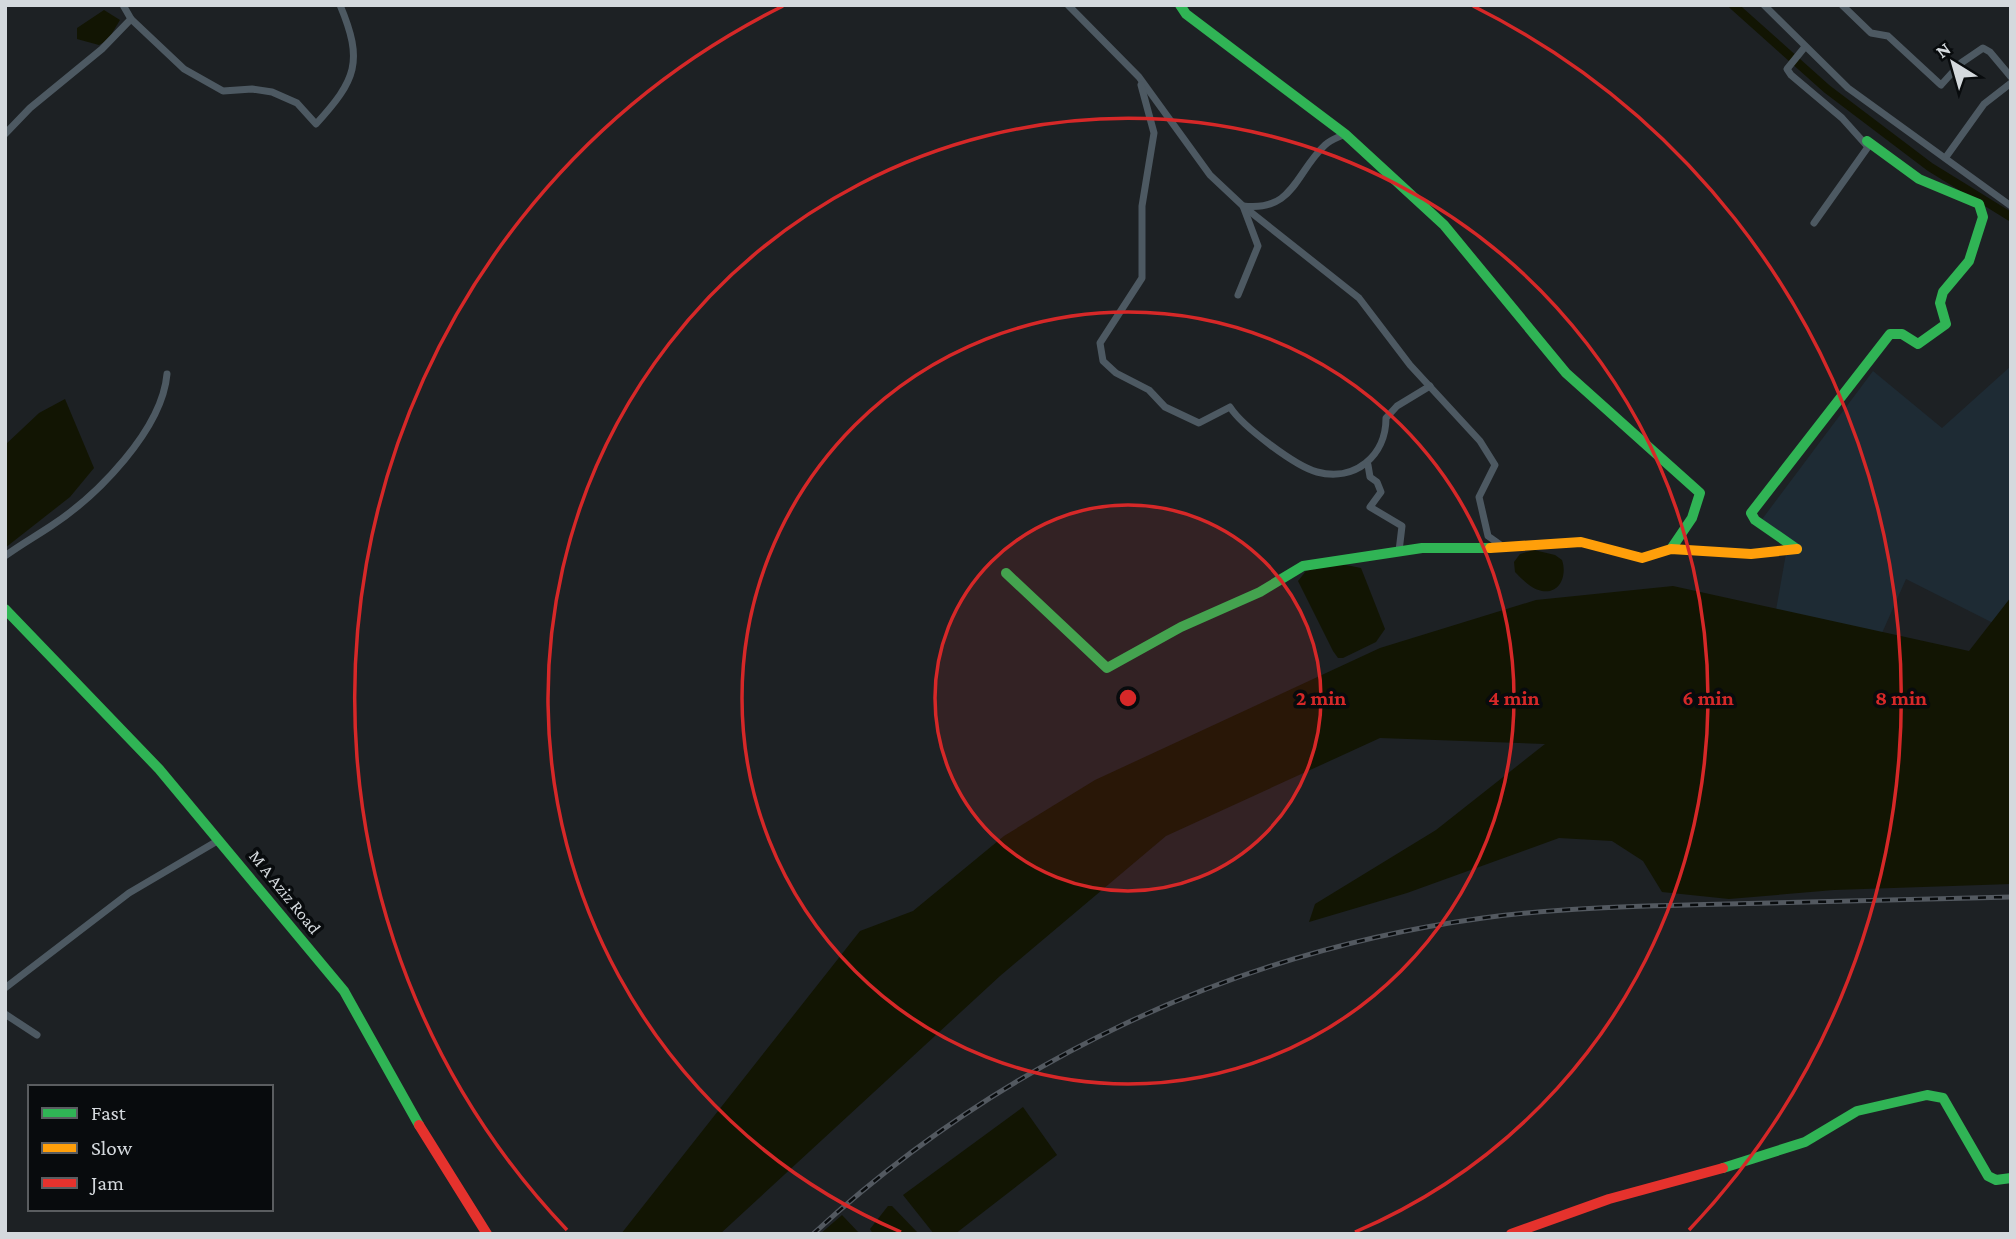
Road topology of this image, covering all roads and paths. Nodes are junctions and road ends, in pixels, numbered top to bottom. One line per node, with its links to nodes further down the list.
1 (123, 5): 7 (street)
2 (340, 5): 7 (street)
3 (1068, 5): 10 (street)
4 (1180, 5): 13 (street)
5 (1842, 5): 9 (street)
6 (1768, 7): 8 (street)
7 (131, 19): 12 (street)
8 (1803, 49): 14 (street); 15 (street)
9 (2011, 77)
10 (1139, 78): 16 (street); 22 (street)
11 (2011, 83): 15 (street)
12 (5, 134)
13 (1345, 134): 16 (street); 24 (street)
14 (1867, 142): 18 (street); 24 (street)
15 (1946, 157): 17 (street)
16 (1243, 206): 19 (street); 21 (street)
17 (2011, 206)
18 (1814, 223)
19 (1238, 295)
20 (167, 374): 26 (street)
21 (1430, 386): 22 (street); 23 (street)
22 (1368, 465): 25 (street)
23 (1502, 546): 24 (street); 25 (street)
24 (1671, 549)
25 (1399, 551): 27 (street)
26 (5, 556)
27 (1006, 573)
28 (5, 609): 29 (street, M A Aziz Road)
29 (219, 840): 30 (street); 34 (street, M A Aziz Road)
30 (5, 988)
31 (5, 1014): 32 (street)
32 (37, 1035)
33 (2011, 1178): 35 (street)
34 (487, 1234)
35 (1511, 1234)

